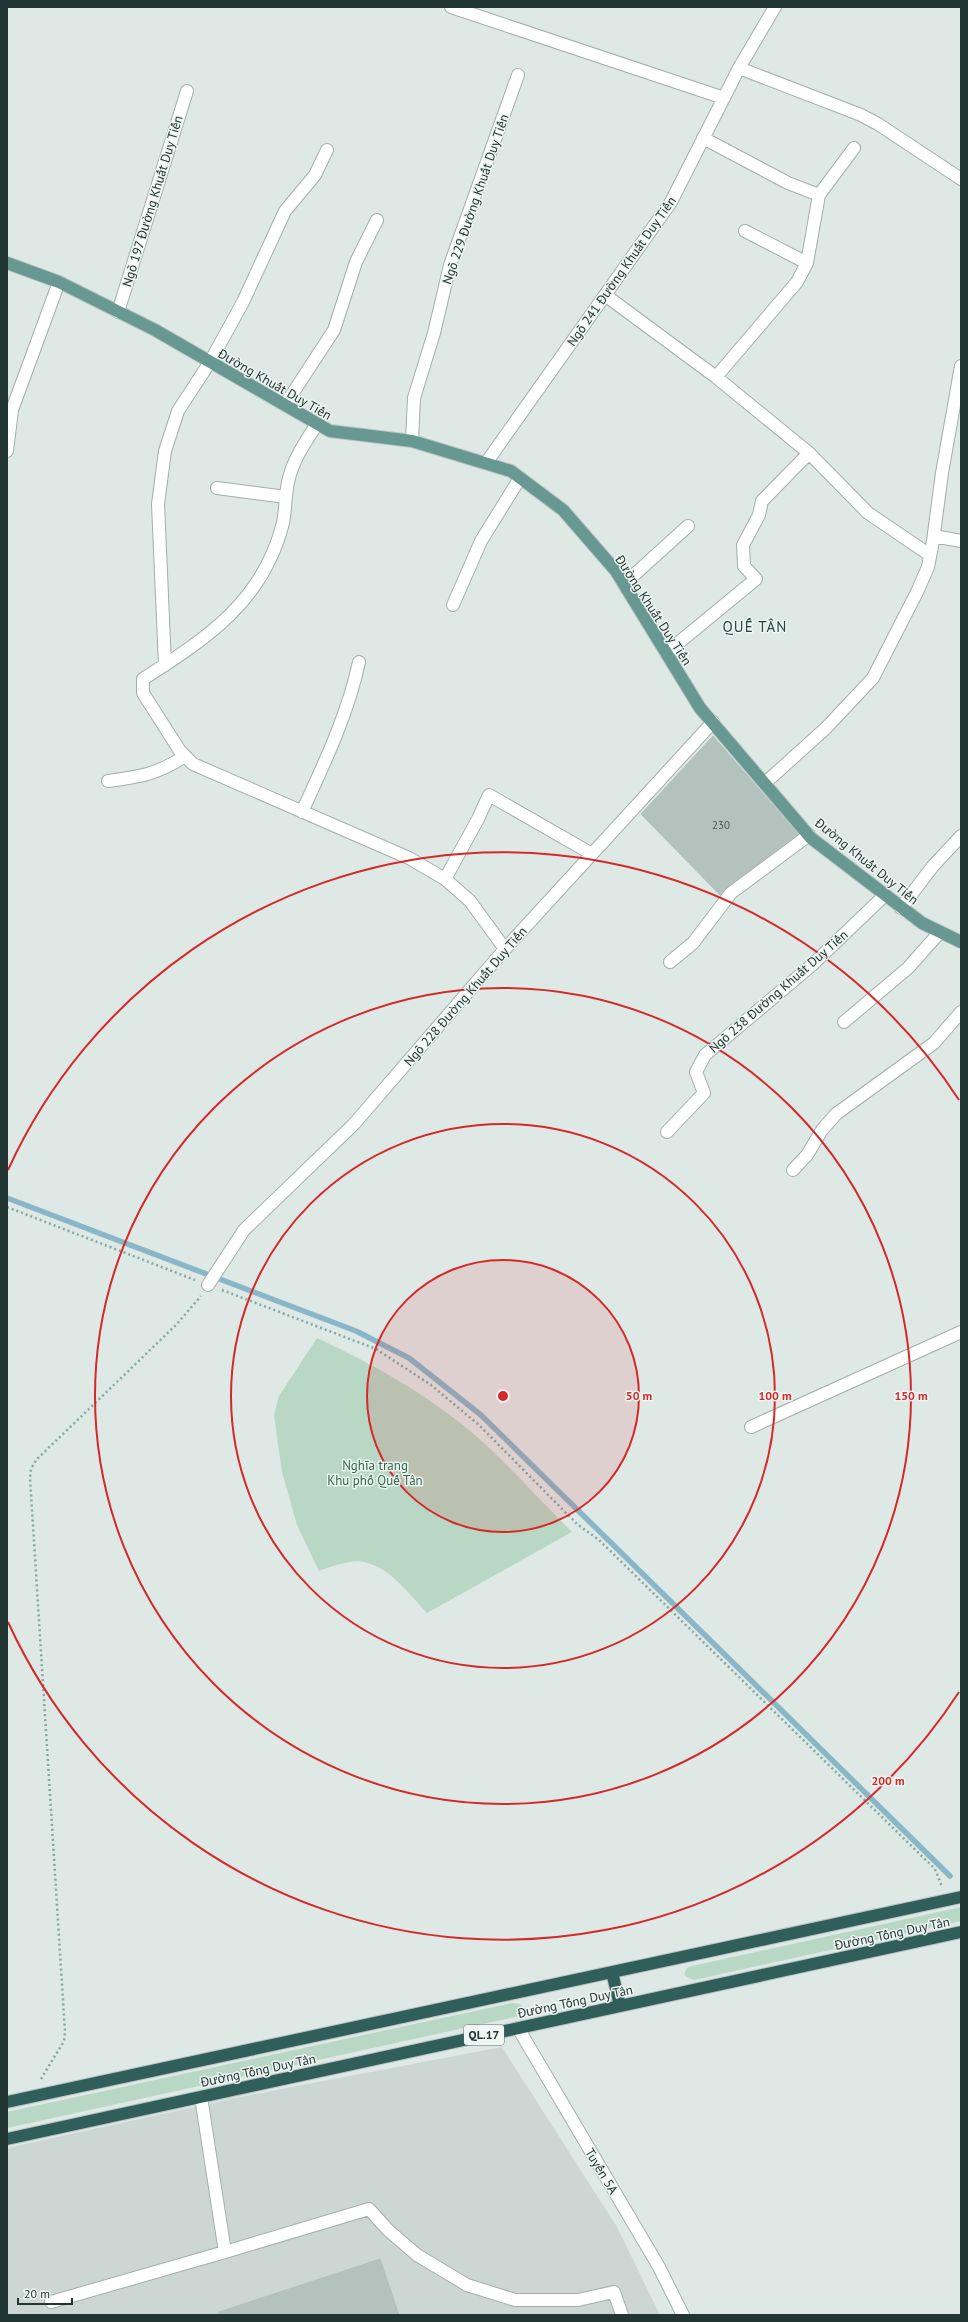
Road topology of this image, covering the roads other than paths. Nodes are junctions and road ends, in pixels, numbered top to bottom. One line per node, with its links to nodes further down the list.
1 (451, 7): 6 (street)
2 (775, 7): 3 (street, Ngõ 241 Đường Khuất Duy Tiến)
3 (739, 68): 6 (street, Ngõ 241 Đường Khuất Duy Tiến); 10 (street)
4 (518, 75): 24 (street, Ngõ 229 Đường Khuất Duy Tiến)
5 (187, 91): 18 (street, Ngõ 197 Đường Khuất Duy Tiến)
6 (724, 98): 7 (street, Ngõ 241 Đường Khuất Duy Tiến)
7 (703, 138): 11 (street); 17 (street, Ngõ 241 Đường Khuất Duy Tiến)
8 (854, 148): 11 (street)
9 (327, 150): 19 (street)
10 (961, 179)
11 (819, 195): 15 (street)
12 (377, 220): 22 (street)
13 (745, 231): 15 (street)
14 (7, 263): 16 (main road, Đường Khuất Duy Tiến)
15 (807, 263): 21 (street)
16 (59, 282): 18 (main road, Đường Khuất Duy Tiến); 25 (street)
17 (605, 295): 21 (street); 27 (street, Ngõ 241 Đường Khuất Duy Tiến)
18 (118, 312): 19 (main road, Đường Khuất Duy Tiến)
19 (210, 362): 22 (main road, Đường Khuất Duy Tiến); 39 (street)
20 (961, 366): 32 (street)
21 (716, 377): 26 (street)
22 (285, 405): 23 (main road, Đường Khuất Duy Tiến)
23 (317, 424): 24 (main road, Đường Khuất Duy Tiến); 30 (street)
24 (412, 441): 27 (main road, Đường Khuất Duy Tiến)
25 (7, 452)
26 (809, 453): 34 (street); 37 (street)
27 (486, 463): 28 (main road, Đường Khuất Duy Tiến)
28 (520, 478): 35 (main road, Đường Khuất Duy Tiến); 36 (street)
29 (217, 488): 30 (street)
30 (286, 497): 39 (street)
31 (688, 526): 35 (street)
32 (934, 536): 33 (street); 34 (street)
33 (961, 541)
34 (930, 556): 43 (street)
35 (624, 584): 37 (main road, Đường Khuất Duy Tiến)
36 (453, 606)
37 (666, 653): 40 (main road, Đường Khuất Duy Tiến)
38 (359, 662): 44 (street)
39 (165, 665): 41 (street)
40 (712, 722): 43 (main road, Đường Khuất Duy Tiến); 47 (street, Ngõ 228 Đường Khuất Duy Tiến)
41 (185, 756): 42 (street); 44 (street)
42 (108, 781)
43 (765, 783): 45 (main road, Đường Khuất Duy Tiến)
44 (302, 812): 48 (street)
45 (809, 836): 49 (main road, Đường Khuất Duy Tiến); 54 (street)
46 (961, 836): 50 (street)
47 (592, 854): 48 (street); 53 (street, Ngõ 228 Đường Khuất Duy Tiến)
48 (445, 879): 53 (street)
49 (885, 895): 50 (main road, Đường Khuất Duy Tiến); 57 (street, Ngõ 238 Đường Khuất Duy Tiến)
50 (902, 908): 51 (main road, Đường Khuất Duy Tiến)
51 (940, 932): 52 (main road, Đường Khuất Duy Tiến); 56 (street)
52 (961, 942)
53 (505, 950): 59 (street, Ngõ 228 Đường Khuất Duy Tiến)
54 (670, 962)
55 (961, 1012): 58 (street)
56 (844, 1022)
57 (667, 1132)
58 (793, 1170)
59 (210, 1282)
60 (961, 1332): 61 (street)
61 (751, 1427)
62 (961, 1897): 64 (highway, Đường Tống Duy Tân)
63 (961, 1932): 65 (highway, Đường Tống Duy Tân / QL.17)
64 (612, 1972): 65 (highway); 68 (highway, Đường Tống Duy Tân)
65 (620, 2006): 66 (highway, Đường Tống Duy Tân / QL.17)
66 (518, 2028): 67 (highway, Đường Tống Duy Tân / QL.17); 73 (street, Tuyến 5A)
67 (201, 2097): 69 (highway, Đường Tống Duy Tân / QL.17); 70 (street)
68 (7, 2102)
69 (7, 2138)
70 (226, 2252): 71 (street); 72 (street)
71 (51, 2302)
72 (622, 2315)
73 (683, 2315)

